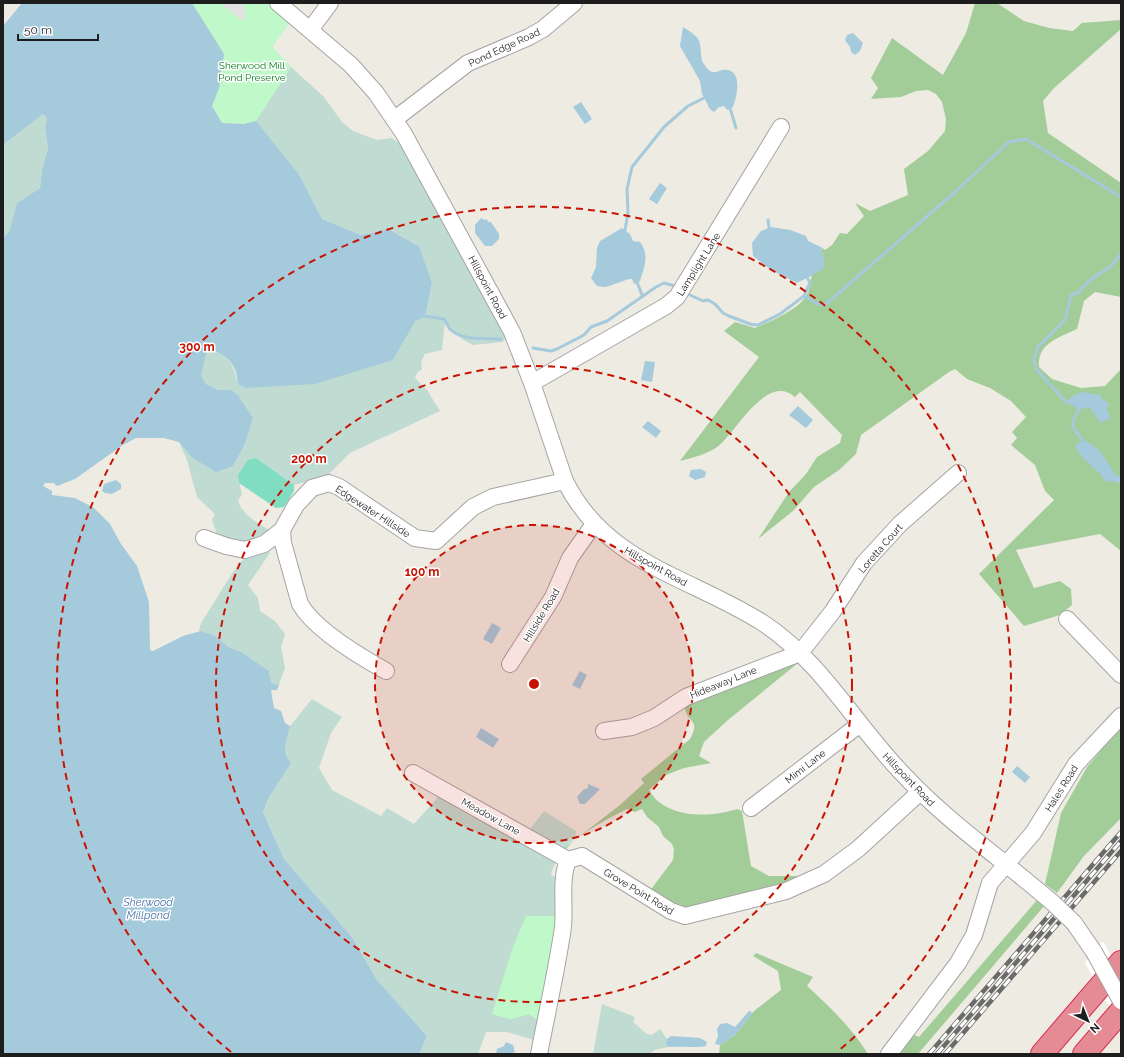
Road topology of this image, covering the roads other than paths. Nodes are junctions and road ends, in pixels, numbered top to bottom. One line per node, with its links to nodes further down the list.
1 (278, 3): 4 (street, Hillspoint Road)
2 (330, 3): 4 (street)
3 (574, 3): 5 (street, Pond Edge Road)
4 (310, 30): 5 (street, Hillspoint Road)
5 (395, 118): 7 (street, Hillspoint Road)
6 (781, 127): 7 (street, Lamplight Lane)
7 (532, 382): 9 (street, Hillspoint Road)
8 (958, 473): 14 (street, Loretta Court)
9 (565, 480): 10 (street, Hillspoint Road); 11 (street, Edgewater Hillside)
10 (594, 524): 14 (street, Hillspoint Road); 15 (street, Hillside Road)
11 (282, 530): 12 (street, Edgewater Hillside); 16 (street)
12 (204, 538)
13 (1067, 619): 17 (street)
14 (800, 653): 19 (street, Hillspoint Road); 20 (street, Hideaway Lane)
15 (510, 664)
16 (386, 671)
17 (1121, 675)
18 (1121, 716): 25 (street, Hales Road)
19 (860, 724): 22 (street, Hillspoint Road); 23 (street, Mimi Lane)
20 (604, 731)
21 (413, 774): 24 (street, Meadow Lane)
22 (920, 792): 24 (street, Grove Point Road); 25 (street, Hillspoint Road)
23 (751, 808)
24 (568, 860): 29 (street)
25 (1007, 865): 27 (street, Hillspoint Road, bridge); 30 (street, Hales Road)
26 (1121, 962): 31 (highway)
27 (1121, 1001)
28 (1121, 1011): 32 (highway)
29 (539, 1054)
30 (889, 1054)
31 (1042, 1054)
32 (1084, 1054)

